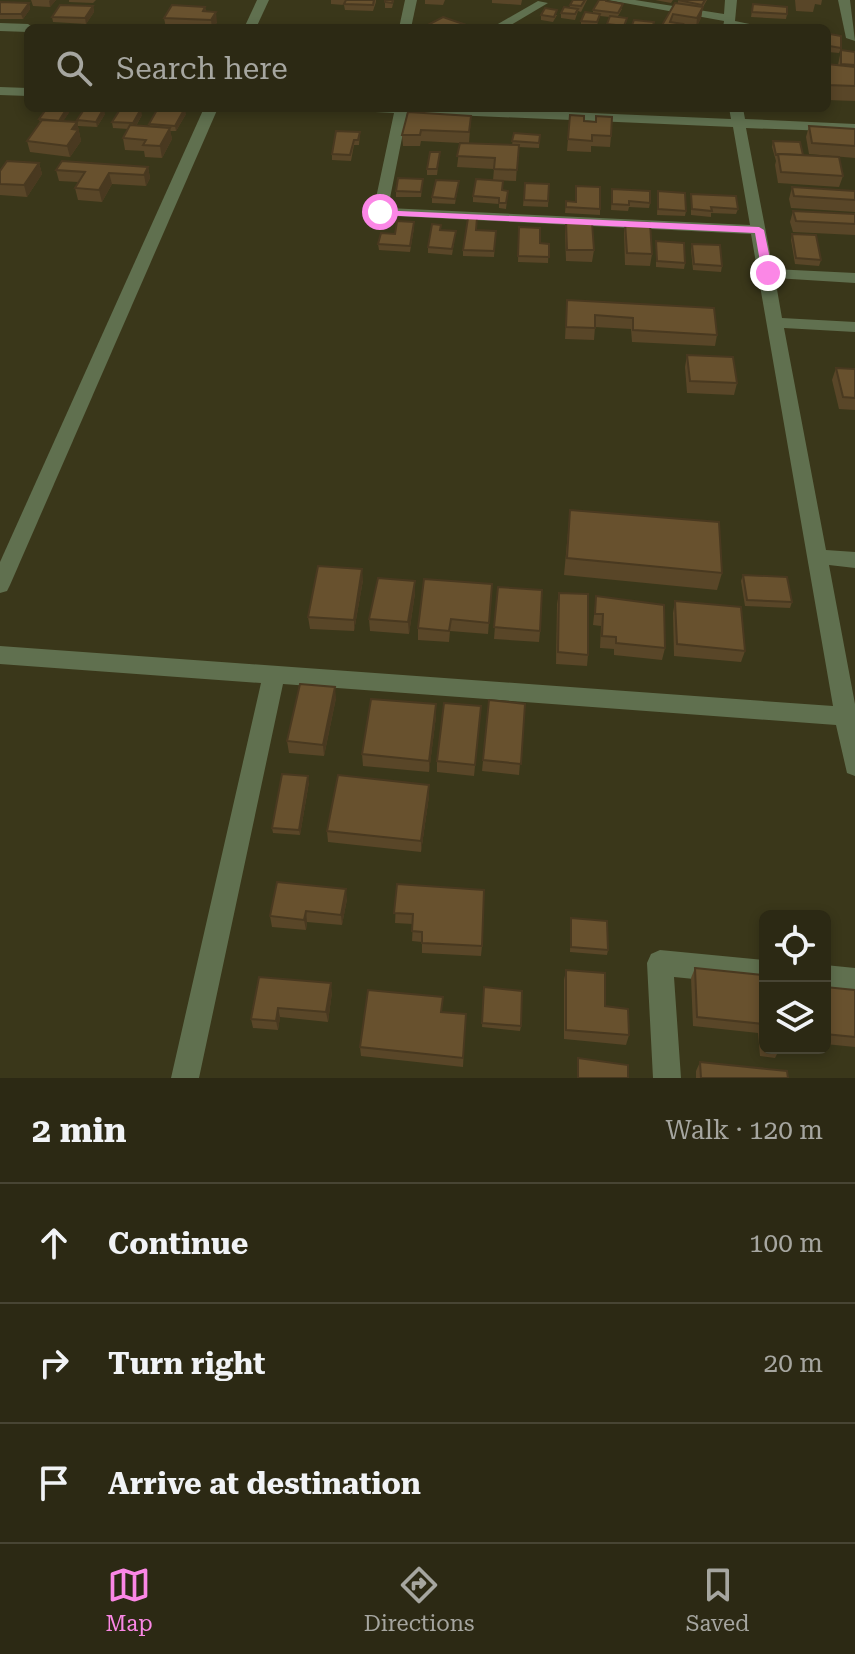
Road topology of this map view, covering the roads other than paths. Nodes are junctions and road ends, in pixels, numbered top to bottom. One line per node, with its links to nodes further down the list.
1 (263, 0): 7 (street)
2 (411, 0): 8 (street)
3 (614, 0): 10 (street)
4 (731, 0): 10 (street)
5 (542, 3): 9 (street)
6 (848, 6): 13 (street)
7 (252, 24)
8 (406, 24)
9 (504, 24)
10 (730, 24)
11 (0, 27): 12 (street)
12 (24, 28)
13 (849, 37)
14 (0, 91): 15 (street)
15 (24, 92)
16 (209, 112): 28 (street)
17 (400, 112): 21 (street)
18 (545, 112): 19 (street)
19 (738, 116): 20 (street); 21 (street)
20 (855, 128)
21 (759, 230): 22 (street)
22 (768, 273): 23 (street); 24 (street)
23 (855, 278)
24 (776, 323): 25 (street); 26 (street)
25 (855, 327)
26 (818, 557): 27 (street); 31 (street)
27 (855, 560)
28 (0, 585)
29 (0, 655): 30 (street)
30 (274, 675): 31 (street); 36 (street)
31 (846, 716): 32 (street)
32 (855, 766)
33 (759, 972): 37 (street)
34 (831, 979): 35 (street)
35 (855, 981)
36 (185, 1078)
37 (667, 1078)

